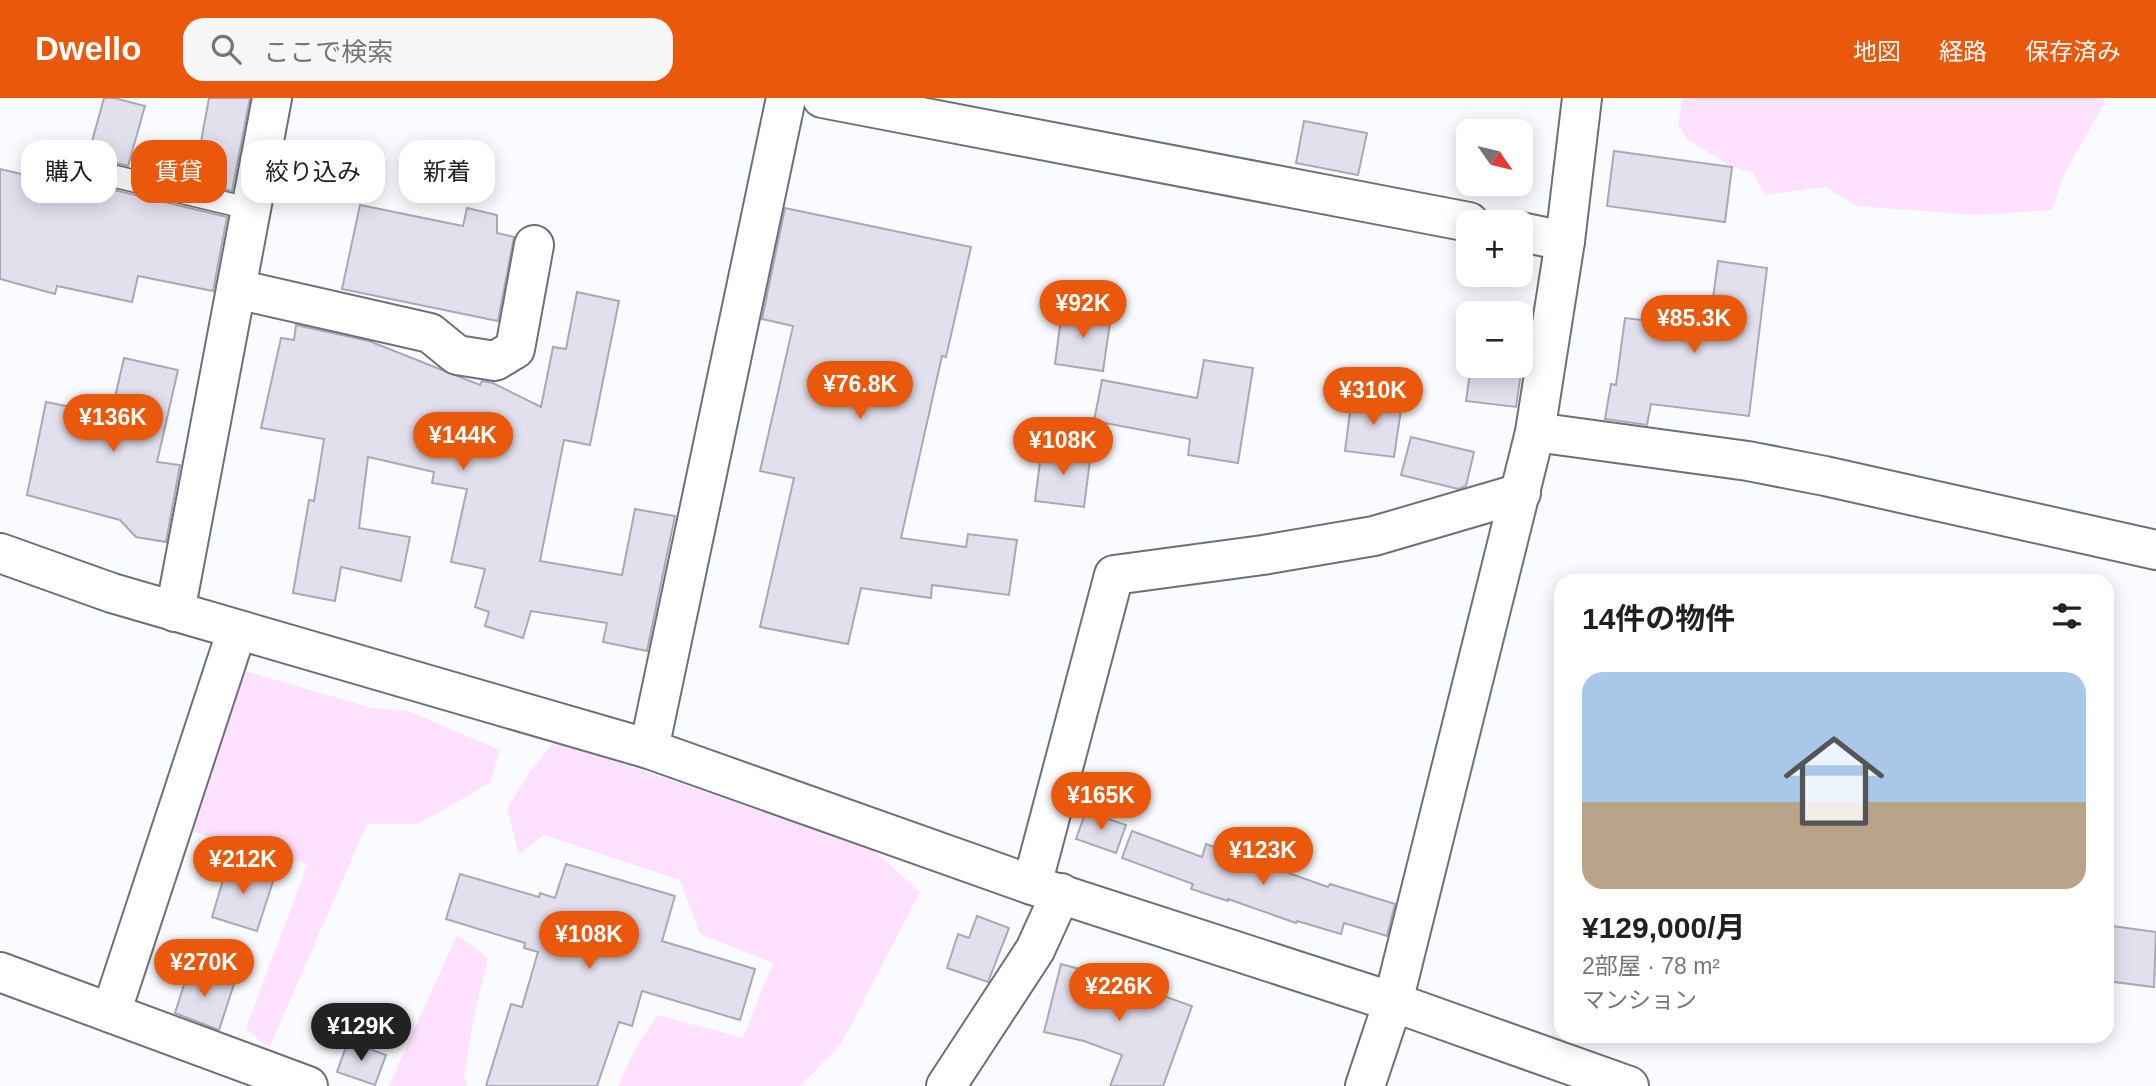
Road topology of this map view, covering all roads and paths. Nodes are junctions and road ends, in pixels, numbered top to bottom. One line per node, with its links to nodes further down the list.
1 (272, 98): 6 (street)
2 (786, 98): 18 (street)
3 (822, 98): 7 (street)
4 (1582, 98): 9 (street)
5 (117, 177): 6 (lane)
6 (251, 209): 11 (street)
7 (1456, 220)
8 (1533, 234): 9 (street)
9 (1565, 241): 12 (street)
10 (534, 245): 11 (street)
11 (236, 289): 16 (street)
12 (1535, 432): 13 (street); 14 (street)
13 (1521, 493): 19 (street); 21 (street)
14 (2156, 550)
15 (0, 553): 16 (street)
16 (175, 612): 17 (street)
17 (237, 630): 18 (street); 22 (street)
18 (649, 749): 19 (street)
19 (1046, 889): 21 (street); 26 (street)
20 (0, 972): 22 (street)
21 (1393, 1002): 24 (street); 27 (street)
22 (111, 1013): 23 (street)
23 (227, 1072): 25 (street)
24 (1618, 1084)
25 (308, 1086)
26 (946, 1086)
27 (1365, 1086)

